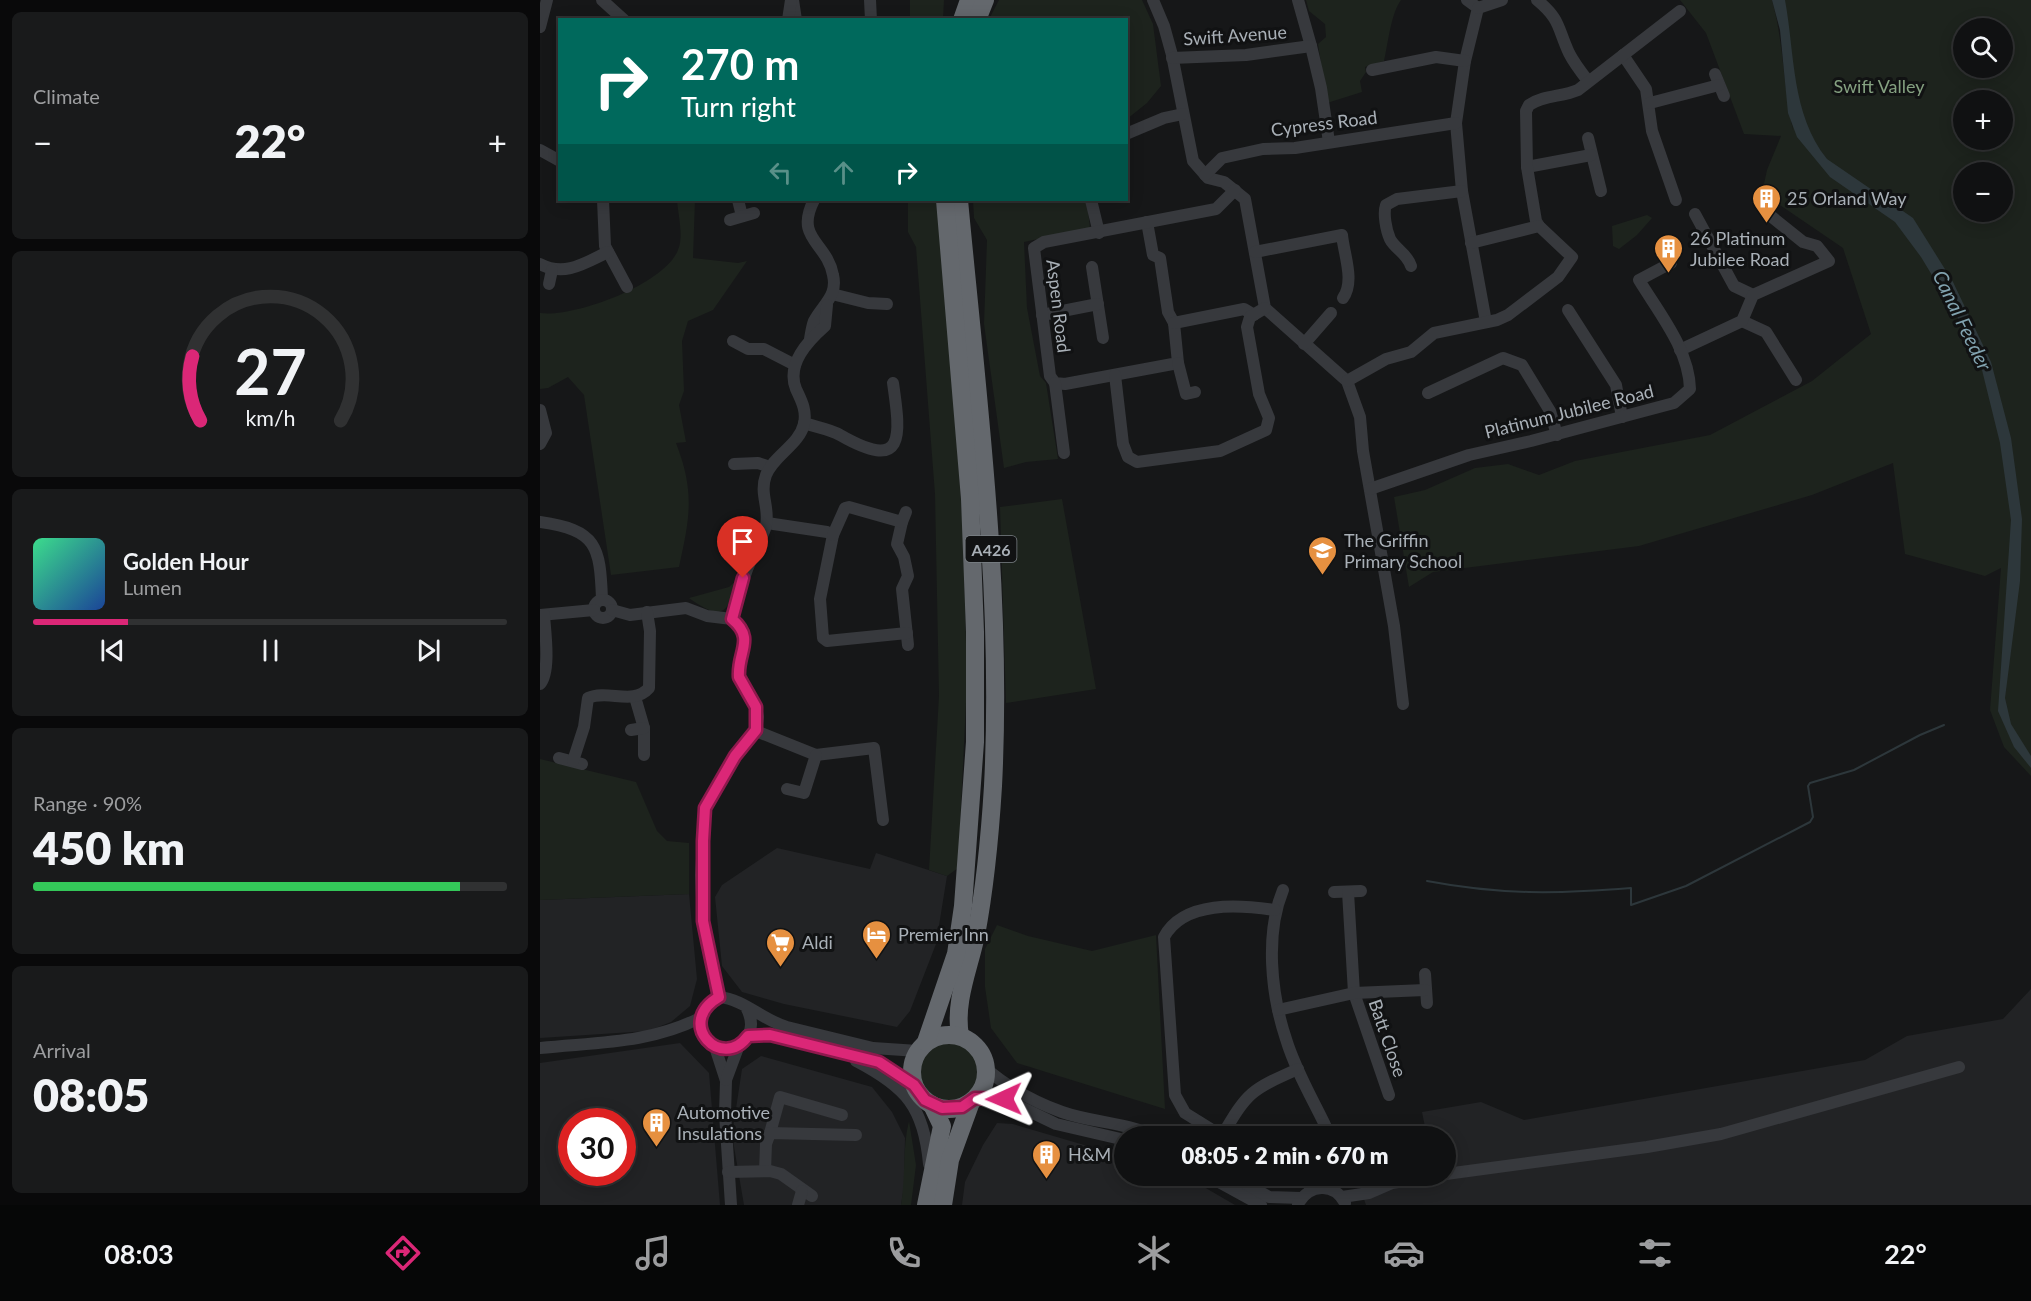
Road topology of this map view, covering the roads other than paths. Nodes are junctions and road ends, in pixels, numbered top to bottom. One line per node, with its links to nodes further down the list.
1 (547, 0): 21 (street)
2 (792, 0): 16 (street); 17 (street)
3 (870, 0): 18 (street)
4 (969, 0): 19 (highway)
5 (985, 0): 20 (highway)
6 (1168, 0): 11 (street)
7 (1298, 0): 22 (street)
8 (1467, 0): 13 (street)
9 (1502, 0): 13 (street)
10 (1538, 0): 27 (street)
11 (1153, 1): 24 (street)
12 (609, 2): 15 (street)
13 (1478, 8): 25 (street)
14 (1679, 11): 23 (street)
15 (622, 18)
16 (788, 18)
17 (796, 18)
18 (871, 18)
19 (963, 18)
20 (978, 18)
21 (540, 27)
22 (1311, 46): 24 (street, Swift Avenue); 34 (street, Swift Avenue)
23 (1623, 55): 27 (street); 29 (street)
24 (1172, 58): 30 (street)
25 (1465, 61): 26 (street); 31 (street)
26 (1372, 70)
27 (1587, 81): 38 (street)
28 (1719, 85): 29 (street)
29 (1650, 103): 43 (street)
30 (1183, 114): 32 (street); 39 (street)
31 (1456, 123): 34 (street, Cypress Road); 41 (street)
32 (1128, 133)
33 (1588, 138): 36 (street)
34 (1329, 142): 39 (street, Cypress Road)
35 (542, 155): 37 (street)
36 (1591, 155): 38 (street); 42 (street)
37 (558, 160)
38 (1527, 167): 54 (street)
39 (1205, 176): 40 (street)
40 (1235, 190): 53 (street, Aspen Road); 58 (street)
41 (1462, 191): 56 (street); 61 (street)
42 (1601, 191)
43 (1676, 200)
44 (603, 201): 57 (street)
45 (738, 201): 51 (street)
46 (814, 201): 68 (street)
47 (945, 201): 122 (highway, A426)
48 (959, 201): 122 (highway, A426)
49 (1091, 201): 55 (street)
50 (1695, 214): 66 (street)
51 (742, 216)
52 (1772, 217): 66 (street)
53 (1147, 222): 55 (street, Aspen Road); 77 (street)
54 (1539, 226): 56 (street); 76 (street)
55 (1099, 233): 74 (street, Aspen Road)
56 (1471, 243): 76 (street)
57 (608, 252): 63 (street); 65 (street)
58 (1255, 252): 67 (street); 72 (street)
59 (1671, 263): 81 (street, Platinum Jubilee Road)
60 (540, 264): 63 (street)
61 (1411, 266)
62 (1092, 267): 70 (street)
63 (552, 270): 64 (street)
64 (549, 284)
65 (627, 287)
66 (1753, 295): 75 (street)
67 (1343, 298)
68 (830, 300): 69 (street); 83 (street)
69 (887, 304)
70 (1098, 304): 74 (street); 78 (street)
71 (1568, 310): 92 (street)
72 (1259, 312): 77 (street); 80 (street); 84 (street)
73 (1331, 313): 80 (street)
74 (1042, 315): 88 (street, Aspen Road)
75 (1742, 321): 81 (street); 85 (street)
76 (1486, 322): 86 (street)
77 (1174, 323): 82 (street)
78 (1103, 338)
79 (733, 341): 83 (street)
80 (1304, 344): 86 (street)
81 (1680, 350): 92 (street, Platinum Jubilee Road)
82 (1178, 363): 84 (street); 89 (street)
83 (795, 364): 93 (street)
84 (1114, 375): 88 (street)
85 (1796, 380)
86 (1347, 381): 99 (street)
87 (893, 383): 93 (street)
88 (1055, 383): 96 (street, Aspen Road)
89 (1195, 393)
90 (1428, 393): 94 (street)
91 (540, 410): 95 (street)
92 (1622, 417): 94 (street, Platinum Jubilee Road)
93 (804, 423): 98 (street)
94 (1557, 435): 99 (street, Platinum Jubilee Road)
95 (540, 444)
96 (1064, 453)
97 (734, 464): 98 (street)
98 (770, 467): 101 (street)
99 (1370, 489): 111 (street)
100 (540, 522): 103 (street)
101 (767, 523): 102 (street); 108 (street)
102 (833, 535): 102 (street)
103 (602, 599): 104 (street); 105 (street)
104 (594, 610): 105 (street); 107 (street)
105 (612, 610): 106 (street)
106 (647, 612): 108 (street); 110 (street)
107 (542, 615): 109 (street)
108 (732, 619): 112 (street)
109 (540, 684)
110 (635, 697): 113 (street); 115 (street)
111 (1403, 704)
112 (756, 730): 114 (street); 127 (street)
113 (644, 755)
114 (816, 755): 116 (street); 117 (street)
115 (559, 758)
116 (787, 789)
117 (883, 820)
118 (1283, 890): 123 (street)
119 (1361, 891): 121 (street)
120 (1334, 892): 121 (street)
121 (1348, 892): 126 (street, Batt Close)
122 (971, 905): 134 (highway, A426); 136 (highway, A426)
123 (1275, 910): 130 (street); 150 (street)
124 (1425, 974): 125 (street)
125 (1425, 990): 126 (street); 128 (street)
126 (1354, 993): 130 (street); 145 (street, Batt Close)
127 (719, 997): 129 (street); 131 (street)
128 (1427, 1003)
129 (746, 1007): 135 (street); 136 (street)
130 (1278, 1010): 142 (street)
131 (700, 1018): 132 (street); 133 (street)
132 (674, 1031): 133 (street); 138 (street)
133 (702, 1034): 137 (street)
134 (960, 1036): 136 (highway); 141 (highway)
135 (744, 1040): 137 (street); 139 (street); 143 (street)
136 (922, 1046): 144 (highway)
137 (716, 1047): 143 (street)
138 (540, 1048)
139 (846, 1055): 144 (street); 159 (street)
140 (1959, 1067): 158 (street)
141 (986, 1069): 146 (highway); 149 (street)
142 (1298, 1069): 151 (street); 152 (street)
143 (726, 1081): 157 (street)
144 (914, 1085): 147 (highway)
145 (1389, 1095)
146 (973, 1100): 147 (highway); 155 (street); 169 (highway)
147 (932, 1105): 159 (highway)
148 (842, 1115): 153 (street)
149 (1125, 1126)
150 (1204, 1126)
151 (1229, 1126)
152 (1326, 1126)
153 (770, 1132): 154 (street); 156 (street)
154 (856, 1135)
155 (1114, 1137)
156 (765, 1171): 157 (street); 167 (street)
157 (728, 1172): 166 (street)
158 (1456, 1173)
159 (930, 1177): 168 (highway)
160 (1227, 1186): 170 (street)
161 (1250, 1186): 164 (street)
162 (1385, 1186): 163 (street)
163 (1369, 1193): 165 (street); 171 (street)
164 (1303, 1198): 165 (street)
165 (1341, 1198)
166 (731, 1205)
167 (798, 1205)
168 (926, 1205)
169 (943, 1205)
170 (1262, 1205)
171 (1357, 1205)

